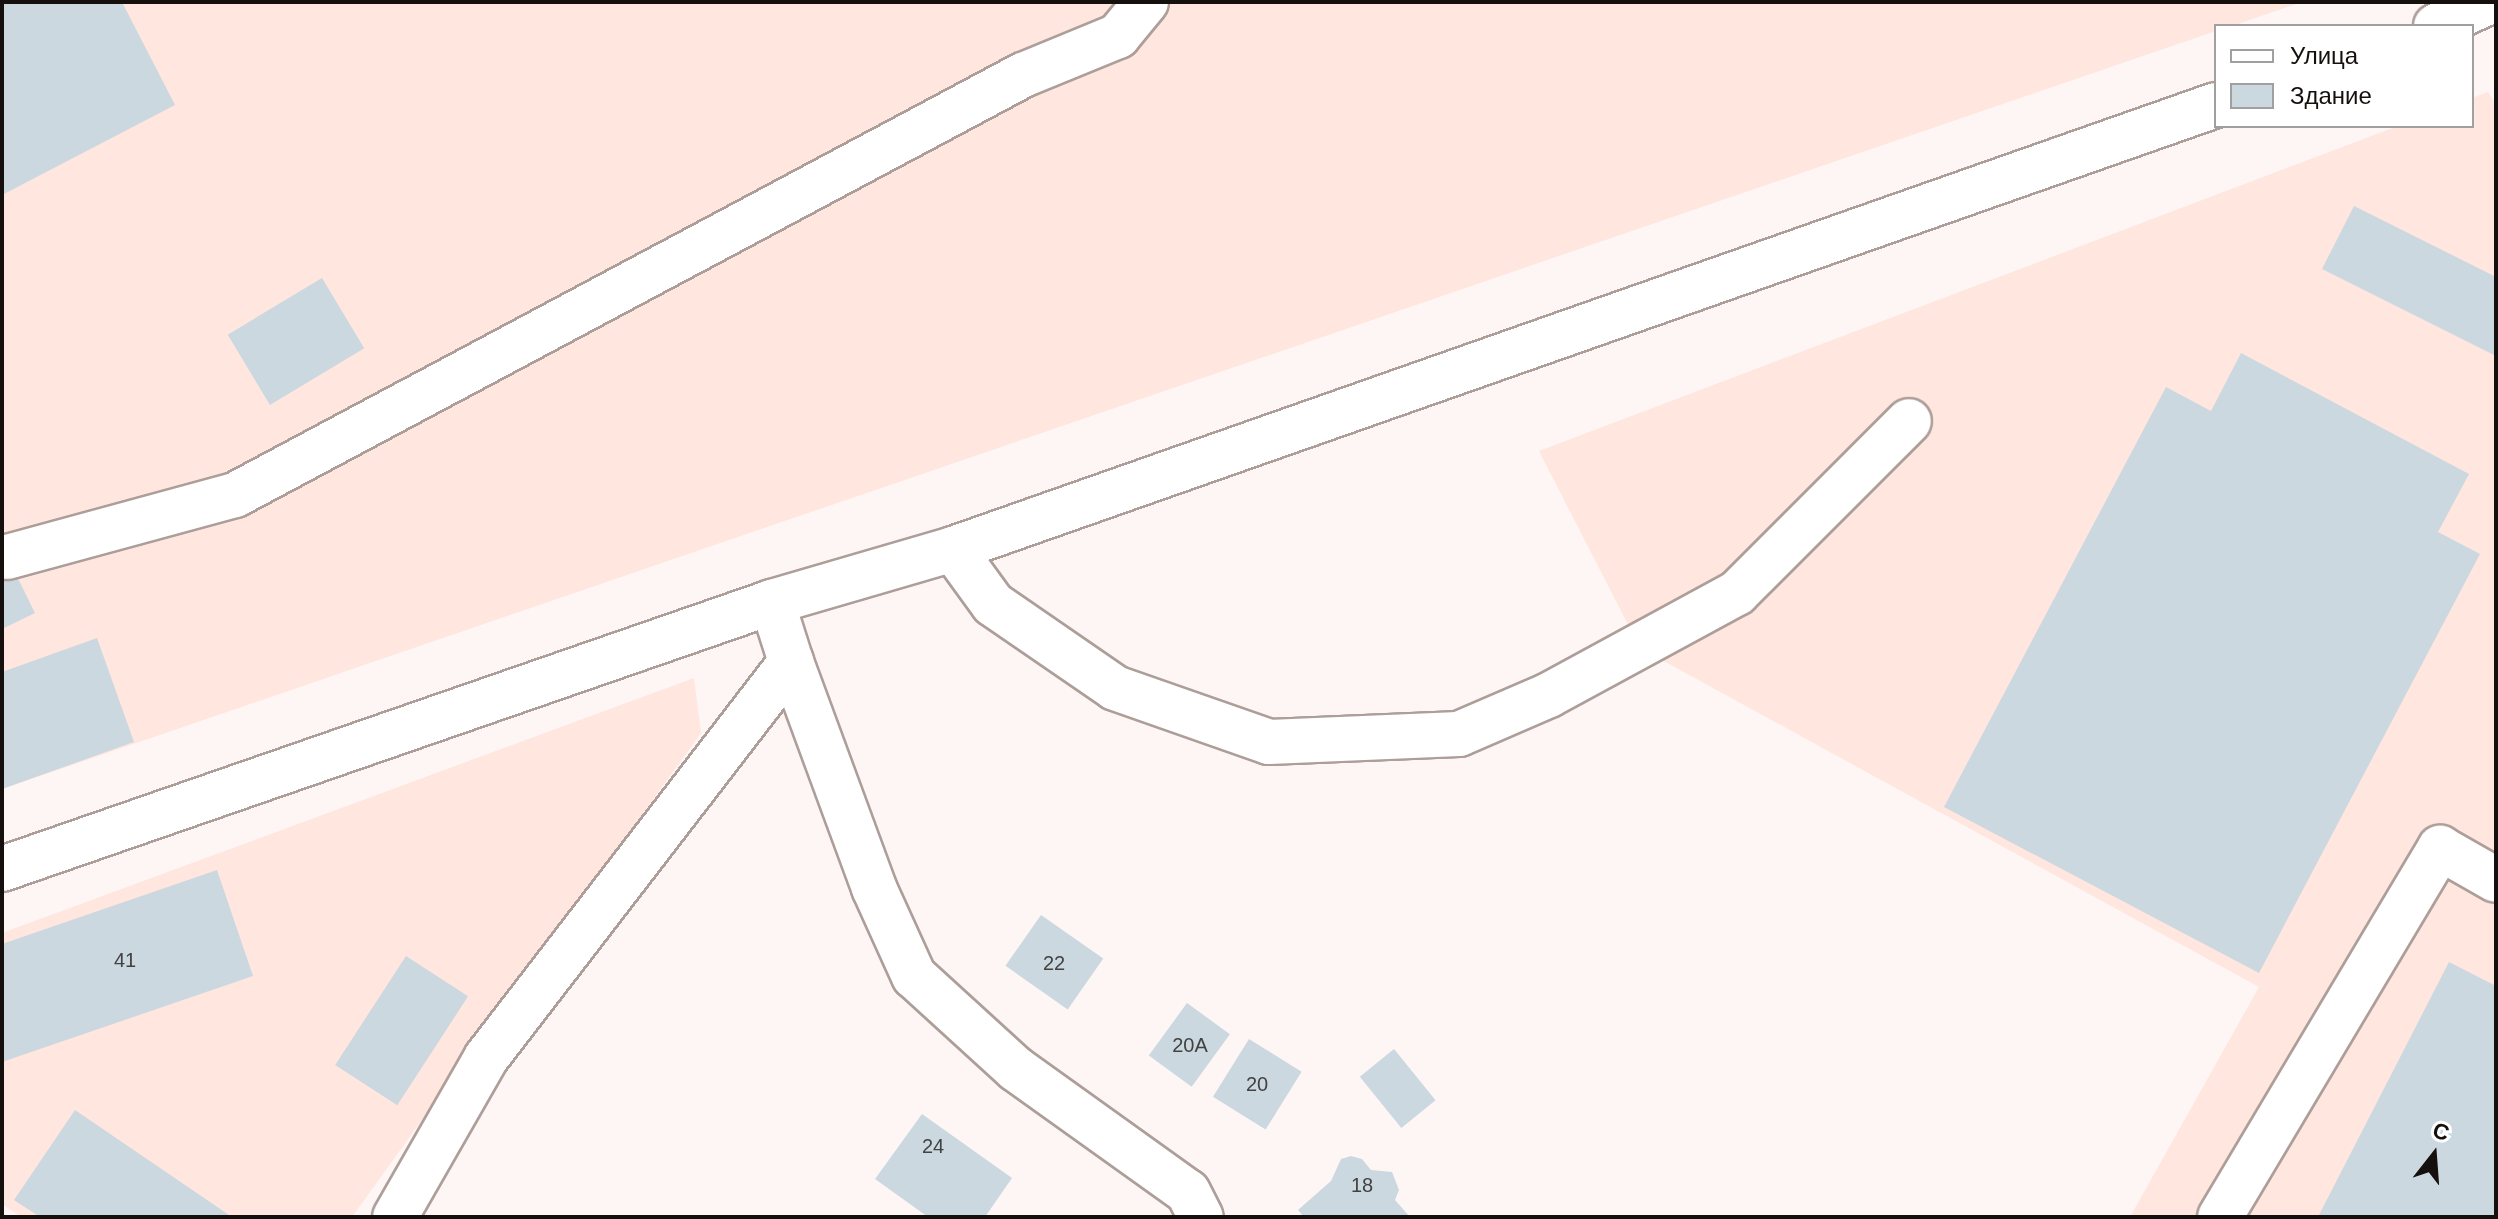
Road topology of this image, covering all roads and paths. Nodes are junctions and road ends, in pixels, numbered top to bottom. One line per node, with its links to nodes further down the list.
1 (1146, 2): 7 (street)
2 (2489, 2): 3 (street)
3 (2440, 24)
4 (2214, 106): 6 (street)
5 (1909, 421): 6 (street)
6 (953, 549): 8 (street)
7 (7, 557)
8 (772, 602): 9 (street); 10 (street)
9 (791, 662): 12 (street); 13 (street)
10 (2, 869)
11 (2496, 880): 14 (street)
12 (395, 1217)
13 (1201, 1217)
14 (2220, 1217)

